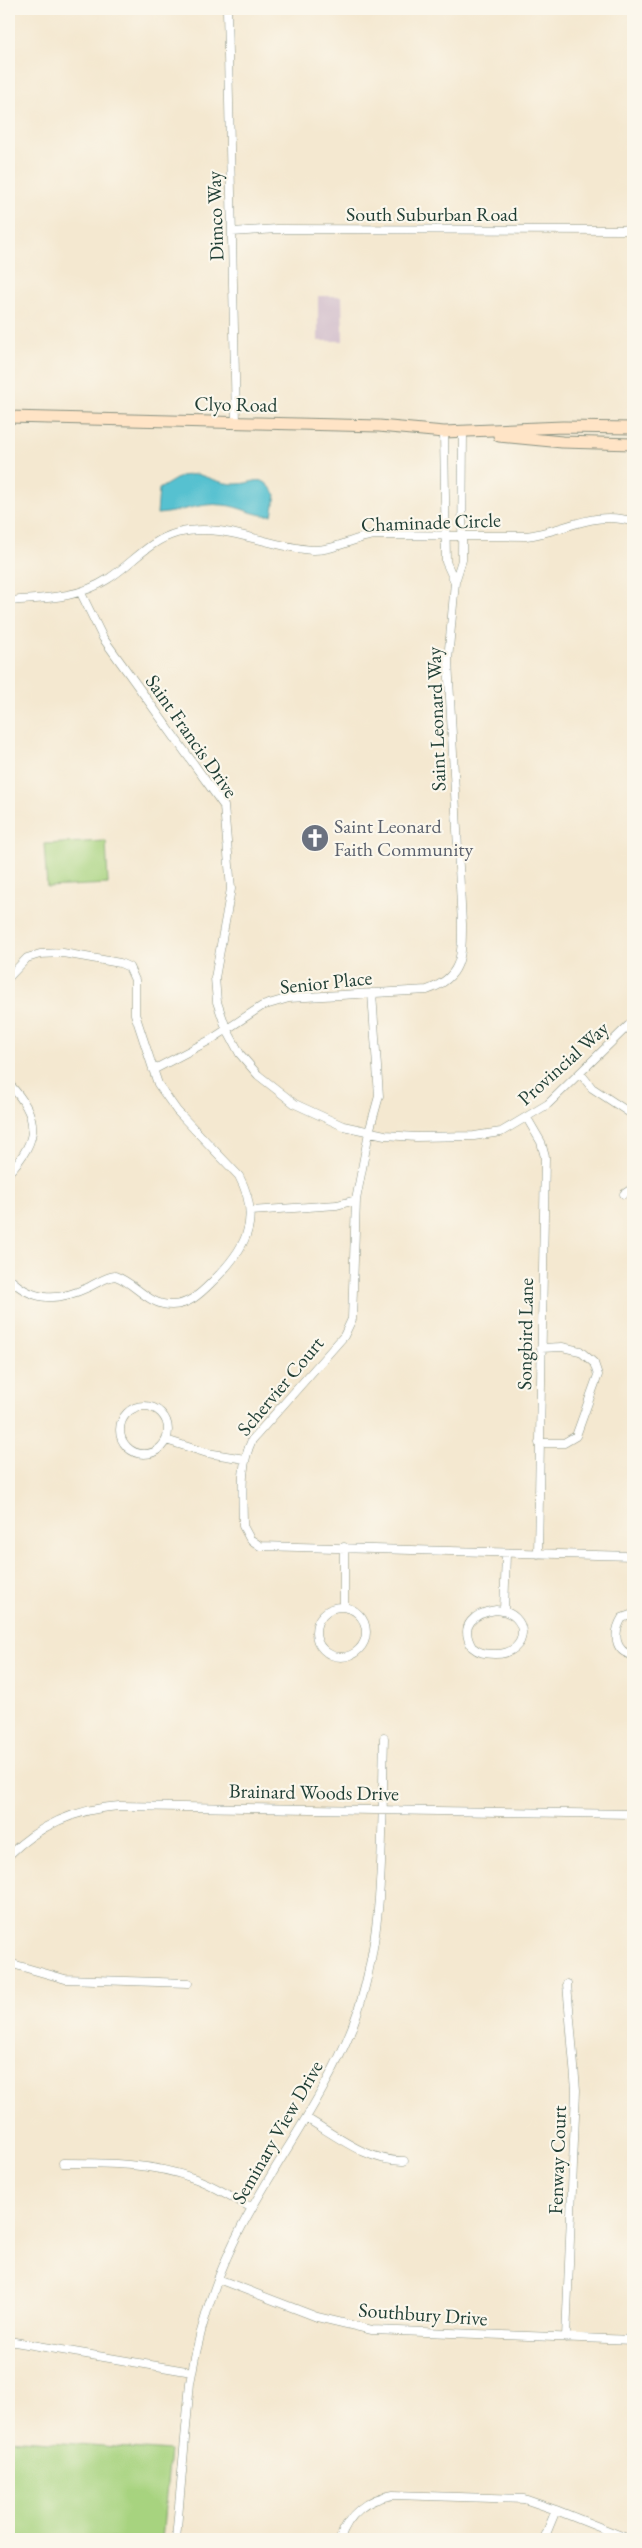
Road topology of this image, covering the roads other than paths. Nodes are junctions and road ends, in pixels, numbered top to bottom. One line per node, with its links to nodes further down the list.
1 (227, 9): 3 (street, Dimco Way)
2 (633, 230): 3 (street, South Suburban Road)
3 (232, 232): 5 (street, Dimco Way)
4 (9, 417): 5 (street, Clyo Road)
5 (236, 422): 7 (street, Clyo Road)
6 (633, 428): 8 (street, Clyo Road)
7 (444, 432): 8 (street, Clyo Road); 11 (street, Saint Leonard Way)
8 (463, 432): 9 (street, Clyo Road); 12 (street, Saint Leonard Way)
9 (633, 444)
10 (633, 522): 12 (street, Chaminade Circle)
11 (446, 535): 12 (street, Chaminade Circle); 13 (street, Saint Leonard Way); 14 (street, Chaminade Circle)
12 (462, 535): 13 (street, Saint Leonard Way)
13 (455, 582): 16 (street, Saint Leonard Way)
14 (81, 593): 15 (street, Chaminade Circle); 20 (street, Saint Francis Drive)
15 (9, 601)
16 (454, 973): 18 (street, Senior Place)
17 (9, 977): 21 (street)
18 (372, 993): 20 (street, Senior Place); 26 (street, Schervier Court)
19 (633, 1021): 22 (street, Provincial Way)
20 (226, 1028): 21 (street, Senior Place); 26 (street, Provincial Way)
21 (153, 1070): 31 (street)
22 (580, 1073): 24 (street); 25 (street, Provincial Way)
23 (9, 1084): 27 (street)
24 (633, 1115)
25 (527, 1118): 26 (street, Provincial Way); 33 (street, Songbird Lane)
26 (369, 1132): 30 (street, Schervier Court)
27 (9, 1172)
28 (633, 1188): 29 (street)
29 (624, 1194)
30 (356, 1200): 31 (street); 36 (street, Schervier Court)
31 (251, 1211): 32 (street)
32 (9, 1278)
33 (541, 1348): 35 (street, Songbird Lane); 35 (street)
34 (166, 1440): 34 (street); 36 (street)
35 (539, 1443): 39 (street, Songbird Lane)
36 (245, 1459): 37 (street, Schervier Court)
37 (344, 1547): 38 (street, Schervier Court); 41 (street)
38 (506, 1554): 39 (street, Schervier Court); 42 (street)
39 (538, 1554): 40 (street, Schervier Court)
40 (633, 1556)
41 (344, 1607): 41 (street)
42 (504, 1611): 42 (street)
43 (633, 1614): 44 (street)
44 (633, 1655)
45 (384, 1738): 46 (street, Seminary View Drive)
46 (382, 1810): 47 (street, Brainard Woods Drive); 48 (street, Brainard Woods Drive); 52 (street, Seminary View Drive)
47 (633, 1814)
48 (9, 1855)
49 (9, 1963): 50 (street)
50 (188, 1983)
51 (567, 1984): 57 (street, Fenway Court)
52 (306, 2118): 53 (street); 55 (street, Seminary View Drive)
53 (404, 2161)
54 (62, 2163): 55 (street)
55 (252, 2208): 56 (street, Seminary View Drive)
56 (218, 2279): 57 (street, Southbury Drive); 60 (street, Seminary View Drive)
57 (566, 2338): 58 (street, Southbury Drive)
58 (633, 2340)
59 (9, 2341): 60 (street)
60 (192, 2372): 62 (street, Seminary View Drive)
61 (556, 2510): 63 (street); 64 (street); 65 (street)
62 (176, 2539)
63 (340, 2539)
64 (544, 2539)
65 (629, 2539)

